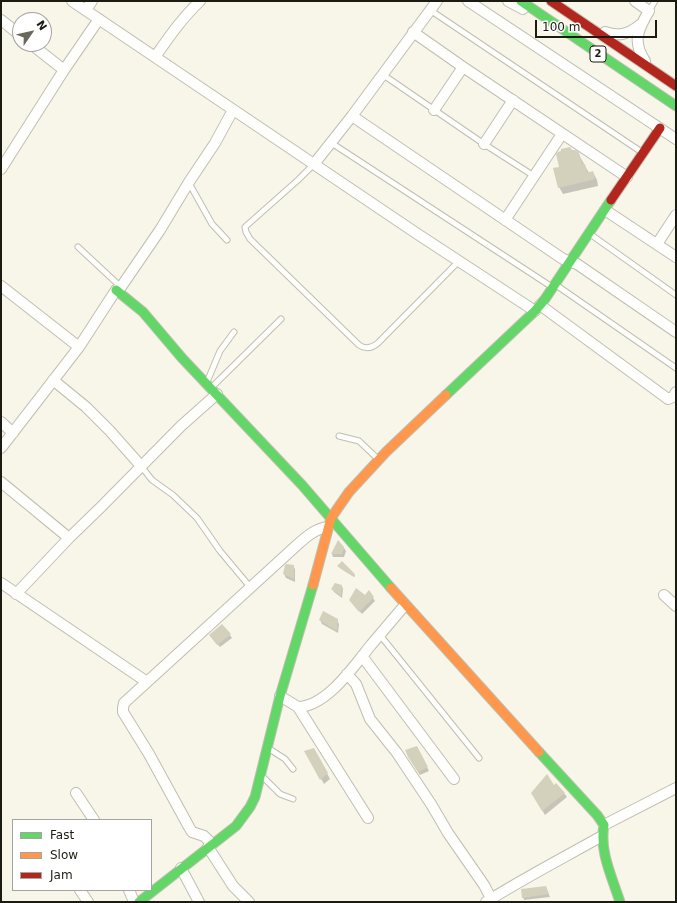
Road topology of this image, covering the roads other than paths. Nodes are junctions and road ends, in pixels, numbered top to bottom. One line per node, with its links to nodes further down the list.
1 (72, 1): 12 (street)
2 (92, 1): 12 (street)
3 (200, 1): 23 (street)
4 (437, 1): 13 (street)
5 (468, 1): 34 (street)
6 (508, 1): 19 (street)
7 (521, 1): 19 (main road, 2)
8 (526, 1): 19 (main road)
9 (551, 1): 18 (main road, 2)
10 (635, 1): 14 (street)
11 (655, 1): 14 (lane)
12 (86, 10): 15 (street)
13 (430, 10): 21 (street); 39 (lane)
14 (649, 11): 17 (street)
15 (99, 19): 23 (street); 26 (street)
16 (1, 20): 20 (street)
17 (641, 24): 18 (street); 25 (street)
18 (588, 26): 25 (main road, 2)
19 (559, 27): 30 (main road, 2)
20 (12, 29)
21 (413, 32): 24 (street); 27 (street)
22 (41, 52): 26 (street)
23 (155, 57): 31 (street)
24 (463, 67): 29 (street); 32 (street)
25 (651, 69): 28 (main road, 2)
26 (64, 70): 40 (street)
27 (382, 74): 32 (lane); 33 (street)
28 (676, 86)
29 (513, 100): 35 (street); 38 (street)
30 (676, 106)
31 (233, 110): 41 (street); 45 (street)
32 (434, 110): 38 (lane)
33 (352, 116): 37 (street); 48 (street)
34 (660, 128): 36 (street); 39 (main road)
35 (562, 134): 43 (street); 44 (street)
36 (676, 139)
37 (330, 142): 41 (street); 57 (lane)
38 (484, 144): 43 (lane)
39 (644, 154): 44 (main road)
40 (4, 157): 42 (street)
41 (314, 164): 54 (street); 54 (lane)
42 (1, 169)
43 (534, 176): 48 (street)
44 (628, 177): 46 (main road)
45 (189, 182): 50 (lane); 58 (street)
46 (605, 210): 49 (main road); 51 (street)
47 (676, 215): 51 (street)
48 (505, 220): 55 (street)
49 (589, 234): 55 (main road); 59 (lane)
50 (227, 240)
51 (657, 244): 53 (street)
52 (78, 247): 58 (lane)
53 (676, 257)
54 (458, 261): 60 (street)
55 (570, 262): 57 (main road); 63 (street)
56 (1, 286): 64 (street)
57 (554, 286): 60 (main road); 65 (lane)
58 (118, 289): 64 (street); 67 (main road)
59 (676, 295)
60 (538, 308): 68 (street); 73 (main road)
61 (281, 319): 67 (lane)
62 (234, 332): 67 (lane)
63 (676, 332)
64 (79, 347): 66 (street)
65 (676, 368)
66 (53, 380): 70 (street); 74 (street)
67 (212, 388): 74 (street); 76 (main road)
68 (676, 392)
69 (1, 422): 70 (street)
70 (13, 433): 72 (street)
71 (339, 436): 73 (lane)
72 (1, 448)
73 (379, 460): 76 (main road)
74 (141, 466): 77 (street); 79 (lane)
75 (1, 482): 77 (street)
76 (329, 523): 79 (street); 82 (main road); 88 (main road)
77 (69, 538): 80 (street)
78 (1, 583): 80 (street)
79 (251, 588): 87 (street)
80 (16, 594): 87 (street)
81 (664, 595): 83 (street)
82 (405, 605): 84 (street); 100 (main road)
83 (676, 606)
84 (380, 635): 85 (street); 91 (lane)
85 (362, 656): 86 (street); 94 (street)
86 (347, 674): 89 (street); 106 (street)
87 (147, 682): 102 (street)
88 (280, 696): 89 (street); 90 (main road)
89 (298, 707): 98 (street)
90 (268, 748): 92 (lane); 93 (main road)
91 (479, 758)
92 (293, 770)
93 (261, 774): 97 (lane); 102 (main road)
94 (454, 779)
95 (676, 788): 100 (street)
96 (76, 793): 99 (street)
97 (293, 799)
98 (368, 818)
99 (93, 819)
100 (604, 825): 101 (main road)
101 (602, 836): 106 (street); 112 (main road)
102 (210, 846): 103 (main road); 111 (street)
103 (181, 868): 109 (main road); 110 (street)
104 (81, 891): 107 (street)
105 (129, 891): 108 (street)
106 (490, 901)
107 (88, 902)
108 (134, 902)
109 (139, 902)
110 (199, 902)
111 (249, 902)
112 (620, 902)

